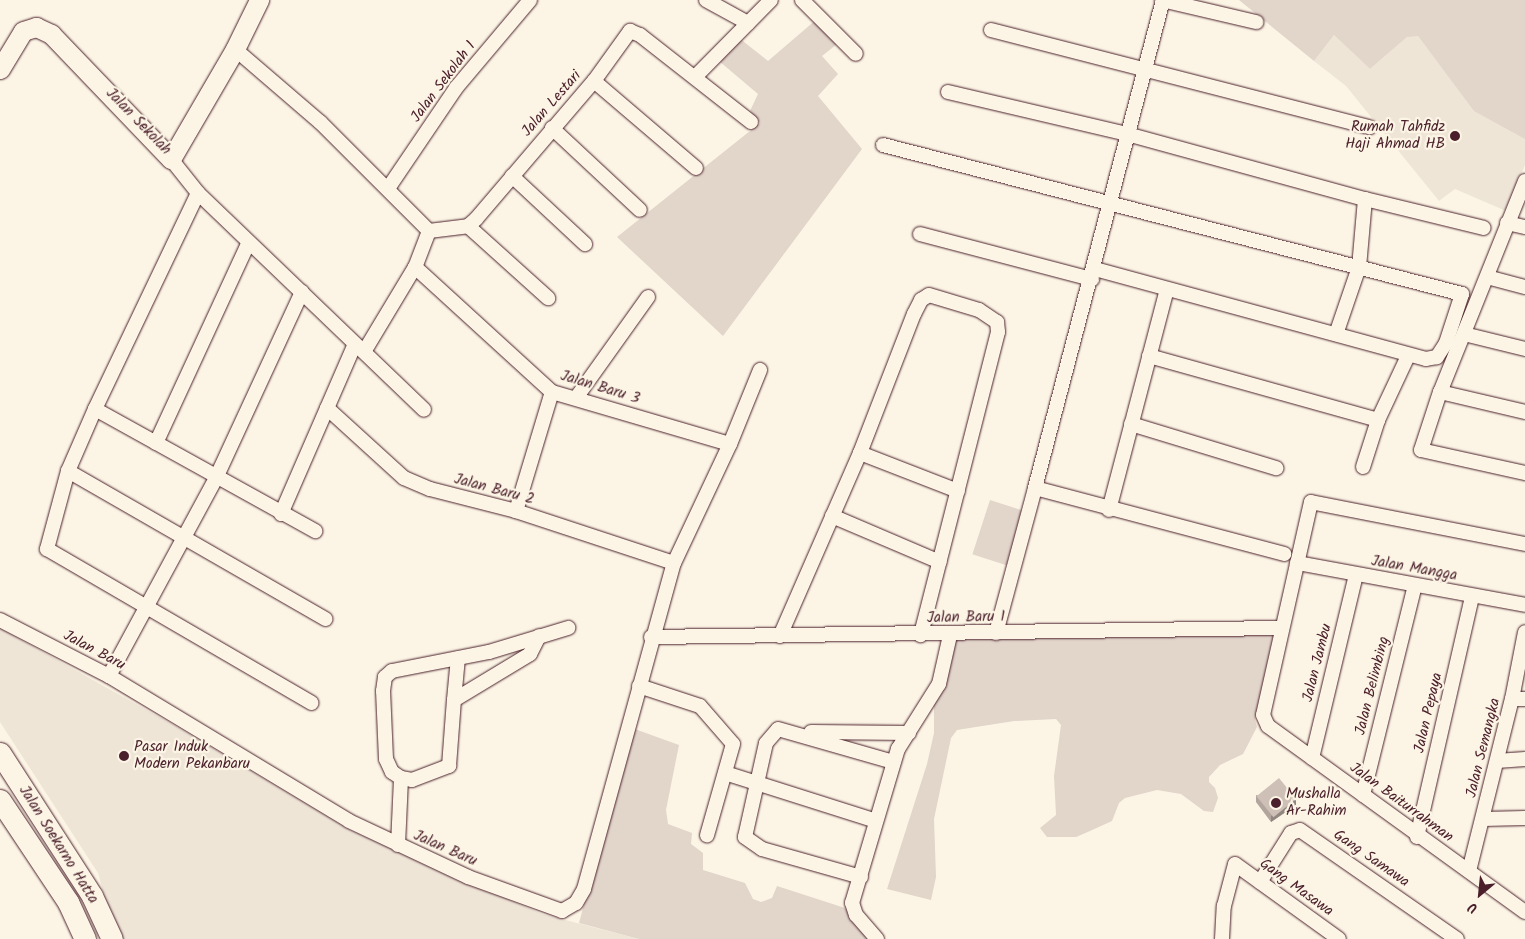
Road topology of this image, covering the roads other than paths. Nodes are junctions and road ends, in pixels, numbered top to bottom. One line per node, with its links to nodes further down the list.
1 (259, 0): 10 (street, Jalan Sekolah)
2 (530, 0): 26 (street, Jalan Sekolah 1)
3 (706, 0): 8 (street)
4 (771, 0): 8 (street)
5 (802, 0): 11 (street)
6 (1163, 0): 7 (street); 13 (street)
7 (1256, 22)
8 (748, 23): 14 (street)
9 (991, 30): 13 (street)
10 (235, 49): 22 (street, Jalan Sekolah); 26 (street)
11 (856, 54)
12 (0, 69): 22 (street, Jalan Sekolah)
13 (1144, 69): 18 (street); 20 (street)
14 (695, 77): 15 (street, Jalan Lestari); 17 (street)
15 (594, 81): 19 (street, Jalan Lestari); 23 (street)
16 (948, 92): 20 (street)
17 (751, 122)
18 (1370, 127)
19 (552, 128): 24 (street, Jalan Lestari); 30 (street)
20 (1128, 134): 28 (street); 29 (street)
21 (883, 145): 29 (street)
22 (171, 159): 27 (street)
23 (696, 168)
24 (512, 176): 32 (street, Jalan Lestari); 38 (street)
25 (1525, 181): 31 (street)
26 (389, 187): 35 (street)
27 (198, 193): 37 (street); 59 (street)
28 (1365, 199): 34 (street); 40 (street)
29 (1111, 202): 40 (street); 41 (street)
30 (640, 210)
31 (1507, 223): 33 (street); 42 (street)
32 (468, 226): 35 (street); 47 (street)
33 (1525, 227)
34 (1484, 228)
35 (430, 231): 39 (street)
36 (920, 234): 41 (street)
37 (249, 242): 45 (street); 64 (street)
38 (585, 244)
39 (415, 267): 50 (street); 55 (street, Jalan Baru 3)
40 (1359, 268): 48 (street); 53 (street)
41 (1093, 274): 44 (street); 72 (street)
42 (1487, 277): 43 (street); 49 (street)
43 (1525, 287)
44 (1167, 289): 48 (street); 52 (street)
45 (302, 292): 50 (street); 71 (street)
46 (648, 297): 57 (street)
47 (548, 298)
48 (1336, 334): 53 (street)
49 (1464, 334): 51 (street); 56 (street)
50 (360, 348): 58 (street); 60 (street)
51 (1525, 349)
52 (1149, 356): 62 (street); 63 (street)
53 (1408, 356): 62 (street)
54 (760, 370): 65 (street, Jalan Baru)
55 (552, 392): 57 (street, Jalan Baru 3); 75 (street)
56 (1440, 392): 61 (street); 70 (street)
57 (576, 398): 65 (street, Jalan Baru 3)
58 (327, 408): 75 (street, Jalan Baru 2); 76 (street)
59 (95, 409): 64 (street); 69 (street)
60 (424, 410)
61 (1525, 412)
62 (1378, 420): 67 (street)
63 (1130, 424): 68 (street); 74 (street)
64 (156, 442): 71 (street)
65 (730, 444): 84 (street, Jalan Baru)
66 (860, 453): 73 (street); 73 (street); 77 (street)
67 (1364, 467)
68 (1276, 468)
69 (68, 471): 79 (street); 88 (street)
70 (1525, 473)
71 (216, 478): 76 (street); 79 (street)
72 (1035, 488): 74 (street); 95 (street)
73 (958, 491): 82 (street)
74 (1109, 510): 81 (street)
75 (516, 511): 84 (street, Jalan Baru 2)
76 (281, 514): 78 (street)
77 (832, 516): 82 (street); 99 (street)
78 (314, 531)
79 (184, 540): 88 (street); 90 (street)
80 (1525, 544): 83 (street)
81 (1284, 554)
82 (940, 562): 96 (street)
83 (1297, 563): 85 (street, Jalan Mangga); 93 (street)
84 (674, 564): 100 (street, Jalan Baru)
85 (1356, 575): 86 (street, Jalan Mangga); 110 (street, Jalan Jambu)
86 (1415, 585): 87 (street, Jalan Mangga); 117 (street, Jalan Belimbing)
87 (1472, 596): 89 (street, Jalan Mangga); 123 (street, Jalan Pepaya)
88 (146, 605): 102 (street); 106 (street)
89 (1525, 605)
90 (325, 619)
91 (0, 620): 102 (street, Jalan Baru)
92 (568, 628): 98 (street)
93 (1281, 628): 95 (street, Jalan Baru 1); 110 (street, Jalan Baiturrahman)
94 (1525, 632): 104 (street, Jalan Semangka)
95 (996, 633): 97 (street, Jalan Baru 1)
96 (921, 635): 97 (street, Jalan Baru 1); 99 (street, Jalan Baru 1)
97 (950, 635): 108 (street)
98 (539, 636): 101 (street); 105 (street)
99 (780, 636): 100 (street, Jalan Baru 1)
100 (652, 637): 103 (street, Jalan Baru)
101 (458, 658): 105 (street); 115 (street)
102 (109, 676): 124 (street, Jalan Baru)
103 (639, 686): 114 (street); 124 (street, Jalan Baru)
104 (1519, 699): 112 (street, Jalan Semangka)
105 (454, 700): 115 (street)
106 (312, 703)
107 (796, 732): 108 (street); 113 (street); 116 (street)
108 (909, 733): 113 (street)
109 (0, 754): 132 (main road, Jalan Soekarno Hatta)
110 (1312, 758): 117 (street, Jalan Baiturrahman)
111 (1525, 759): 112 (street)
112 (1497, 760): 119 (street, Jalan Semangka)
113 (894, 762): 121 (street)
114 (724, 773): 116 (street); 122 (street)
115 (401, 778): 124 (street)
116 (759, 784): 121 (street); 126 (street)
117 (1363, 795): 123 (street, Jalan Baiturrahman)
118 (0, 800): 131 (main road, Jalan Soekarno Hatta)
119 (1483, 818): 120 (street); 125 (street, Jalan Semangka)
120 (1525, 818)
121 (876, 821): 126 (street)
122 (707, 835)
123 (1417, 837): 125 (street, Jalan Baiturrahman)
124 (398, 845)
125 (1469, 871): 128 (street, Jalan Baiturrahman)
126 (860, 877): 133 (street)
127 (1260, 882): 129 (street, Gang Masawa); 130 (street, Gang Samawa); 134 (street, Gang Masawa)
128 (1525, 912)
129 (1223, 938)
130 (1455, 938)
131 (86, 939)
132 (112, 939)
133 (877, 939)
134 (1339, 939)

